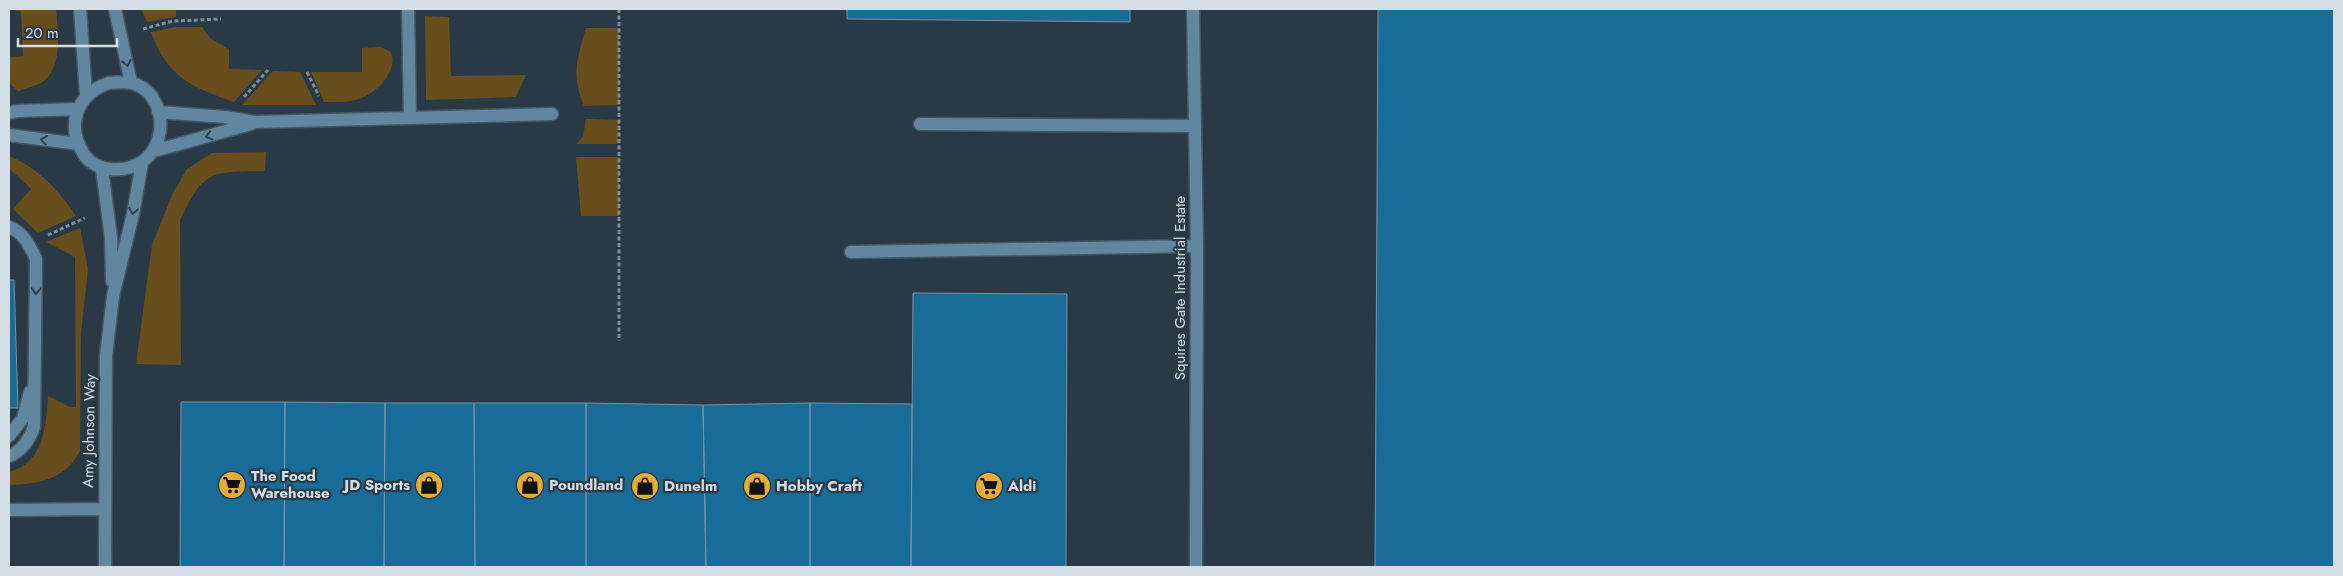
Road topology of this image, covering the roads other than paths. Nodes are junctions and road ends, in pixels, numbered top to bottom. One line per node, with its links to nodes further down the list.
1 (80, 9): 6 (street)
2 (115, 9): 5 (street, one-way to 5)
3 (408, 9): 11 (street)
4 (1193, 9): 14 (street, Squires Gate Industrial Estate)
5 (131, 83): 6 (street); 9 (street)
6 (86, 94): 8 (street)
7 (12, 109): 8 (street)
8 (78, 109): 16 (street)
9 (158, 112): 12 (street); 17 (street)
10 (552, 114): 11 (street)
11 (410, 118): 12 (street)
12 (256, 122): 17 (street, one-way to 17)
13 (920, 124): 14 (street)
14 (1195, 126): 21 (street, Squires Gate Industrial Estate)
15 (9, 135): 16 (street, one-way to 15)
16 (78, 144): 19 (street)
17 (154, 151): 18 (street)
18 (142, 163): 19 (street); 23 (street, Amy Johnson Way, one-way to 23)
19 (102, 169): 23 (street, Amy Johnson Way)
20 (9, 227): 24 (street, one-way to 24)
21 (1196, 246): 22 (street); 30 (street, Squires Gate Industrial Estate)
22 (851, 252)
23 (113, 296): 27 (street, Amy Johnson Way)
24 (35, 372): 25 (street); 26 (street)
25 (9, 436)
26 (9, 456)
27 (104, 509): 28 (street); 29 (street, Amy Johnson Way)
28 (9, 510)
29 (105, 567)
30 (1196, 567)

